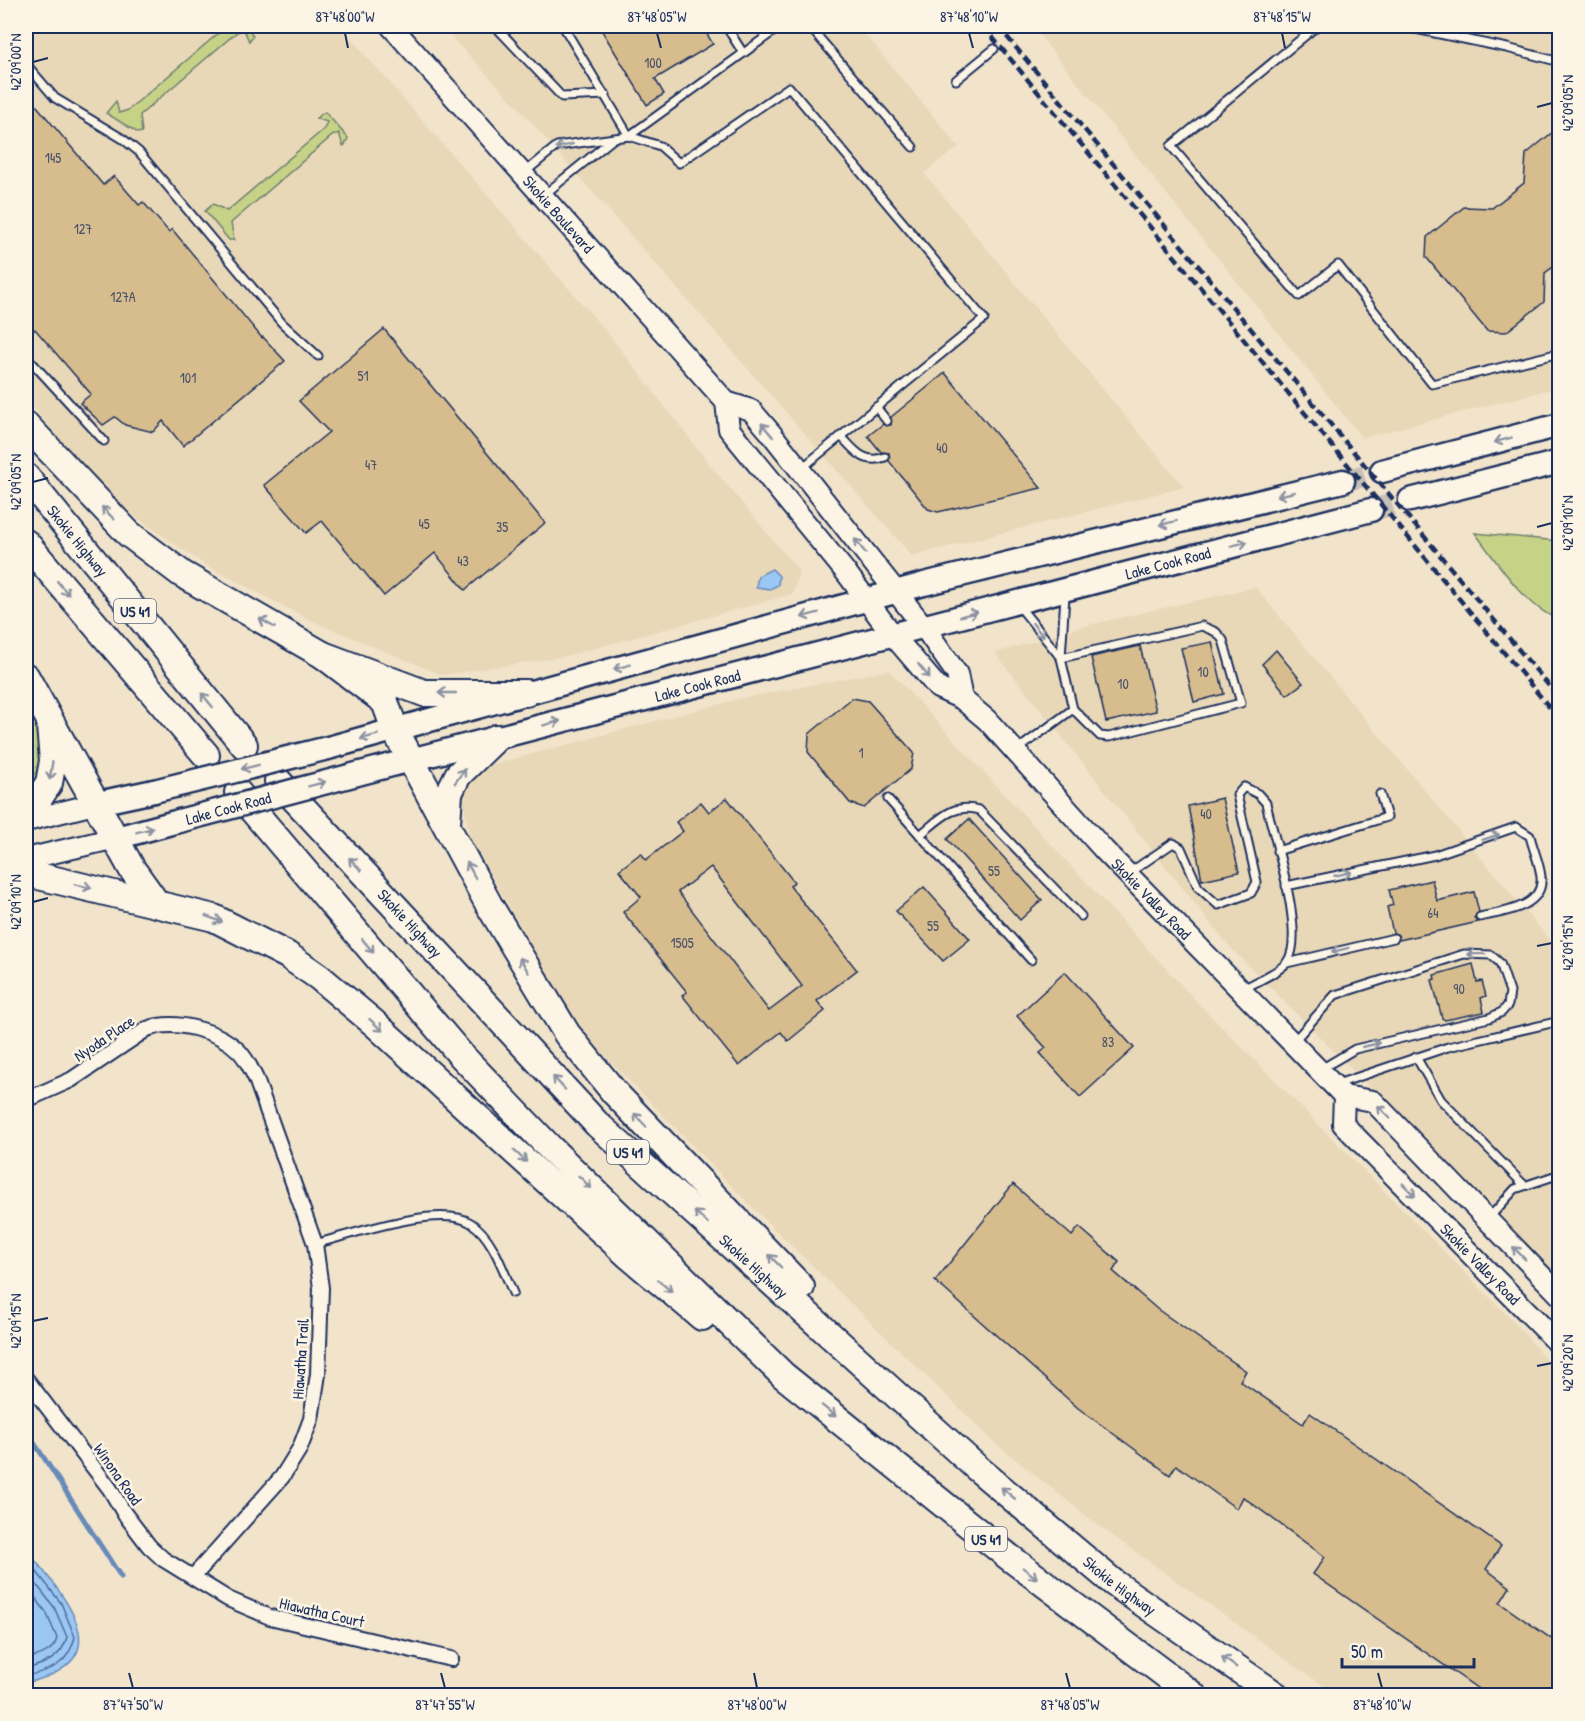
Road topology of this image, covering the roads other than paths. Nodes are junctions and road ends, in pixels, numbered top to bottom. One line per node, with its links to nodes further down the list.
1 (391, 26): 18 (main road, Skokie Boulevard)
2 (495, 26): 14 (lane)
3 (563, 26): 14 (lane)
4 (726, 26): 10 (lane)
5 (781, 26): 10 (lane)
6 (809, 26): 17 (lane)
7 (1317, 26): 20 (lane)
8 (1401, 26): 11 (lane)
9 (994, 49): 13 (lane)
10 (743, 53): 15 (lane)
11 (1560, 62)
12 (26, 64): 22 (lane)
13 (956, 80)
14 (606, 95): 15 (lane)
15 (629, 136): 16 (lane); 24 (lane)
16 (613, 139): 18 (lane, one-way to 18); 19 (lane)
17 (913, 147)
18 (524, 173): 19 (main road, Skokie Boulevard)
19 (543, 195): 23 (main road, Skokie Boulevard)
20 (1560, 353)
21 (26, 356): 29 (lane)
22 (318, 356)
23 (726, 402): 32 (main road, Skokie Boulevard, one-way to 23); 41 (main road)
24 (876, 407): 25 (lane); 28 (lane)
25 (887, 421)
26 (26, 425): 45 (highway, one-way to 26)
27 (1560, 425): 33 (main road, one-way to 33)
28 (841, 436): 30 (lane); 32 (lane)
29 (104, 441)
30 (885, 457)
31 (1560, 462): 36 (main road)
32 (800, 470): 40 (main road, Skokie Boulevard, one-way to 32)
33 (1382, 471)
34 (26, 477): 54 (highway, Skokie Highway / US 41, one-way to 34)
35 (1343, 481): 40 (main road, Lake Cook Road, one-way to 40)
36 (1410, 500)
37 (1371, 510): 39 (main road, Lake Cook Road, one-way to 37)
38 (26, 543): 56 (highway, US 41, one-way to 56)
39 (1065, 590): 42 (main road, Lake Cook Road); 46 (lane)
40 (896, 592): 41 (main road, Lake Cook Road); 43 (main road)
41 (867, 600): 44 (main road, Skokie Valley Road); 48 (main road, Lake Cook Road, one-way to 48)
42 (1015, 602): 43 (main road, Lake Cook Road, one-way to 42); 46 (lane, one-way to 46)
43 (924, 627): 44 (main road, Lake Cook Road); 49 (main road)
44 (892, 634): 49 (main road, Skokie Valley Road, one-way to 49); 53 (main road, Lake Cook Road, one-way to 44)
45 (323, 655): 48 (highway, one-way to 45); 52 (highway)
46 (1061, 658): 50 (lane); 50 (lane)
47 (26, 677): 51 (highway)
48 (526, 693): 52 (main road, Lake Cook Road)
49 (962, 699): 55 (main road, Skokie Valley Road)
50 (1073, 709): 55 (lane)
51 (49, 716): 62 (highway); 63 (highway, one-way to 63)
52 (395, 730): 57 (highway); 62 (main road, Lake Cook Road, one-way to 62, bridge)
53 (496, 738): 57 (main road, Lake Cook Road); 64 (highway, one-way to 53)
54 (244, 745)
55 (1015, 751): 70 (main road, Skokie Valley Road)
56 (206, 755)
57 (412, 759): 64 (highway); 66 (main road, Lake Cook Road, one-way to 57, bridge)
58 (278, 781): 95 (highway, Skokie Highway / US 41, one-way to 58)
59 (238, 793): 93 (highway, US 41, one-way to 93)
60 (1380, 794): 67 (lane)
61 (888, 800): 65 (lane)
62 (98, 803): 63 (main road, Lake Cook Road); 66 (highway)
63 (26, 820)
64 (447, 825): 95 (highway, one-way to 64)
65 (920, 835): 73 (lane); 76 (lane)
66 (116, 838): 68 (main road, Lake Cook Road); 72 (highway)
67 (1277, 851): 70 (lane); 71 (lane)
68 (26, 859)
69 (26, 873): 72 (highway, one-way to 72)
70 (1128, 874): 78 (main road, Skokie Valley Road)
71 (1286, 886): 74 (lane, one-way to 74); 77 (lane)
72 (157, 904): 93 (highway, one-way to 93)
73 (1081, 916)
74 (1480, 917)
75 (1394, 938): 77 (lane, one-way to 77)
76 (1031, 960)
77 (1287, 963): 78 (lane)
78 (1241, 990): 80 (main road, Skokie Valley Road)
79 (1560, 1022): 81 (lane)
80 (1292, 1043): 82 (main road, Skokie Valley Road); 82 (lane, one-way to 80)
81 (1416, 1057): 83 (lane); 87 (lane)
82 (1319, 1070): 83 (main road, Skokie Valley Road)
83 (1339, 1091): 88 (main road, one-way to 83); 92 (main road, Skokie Valley Road, one-way to 92)
84 (26, 1100): 85 (street, Nyoda Place)
85 (268, 1112): 89 (street, Hiawatha Trail)
86 (1560, 1174): 87 (lane)
87 (1524, 1185): 88 (lane)
88 (1487, 1220): 91 (main road, one-way to 88)
89 (315, 1244): 90 (lane); 96 (street, Hiawatha Trail)
90 (513, 1293)
91 (1560, 1295)
92 (1560, 1345)
93 (783, 1374): 98 (highway, US 41, one-way to 98)
94 (26, 1379): 96 (street, Winona Road)
95 (977, 1468): 99 (highway, Skokie Highway / US 41, one-way to 95)
96 (193, 1577): 97 (street, Hiawatha Court)
97 (451, 1659)
98 (1194, 1695)
99 (1277, 1695)

